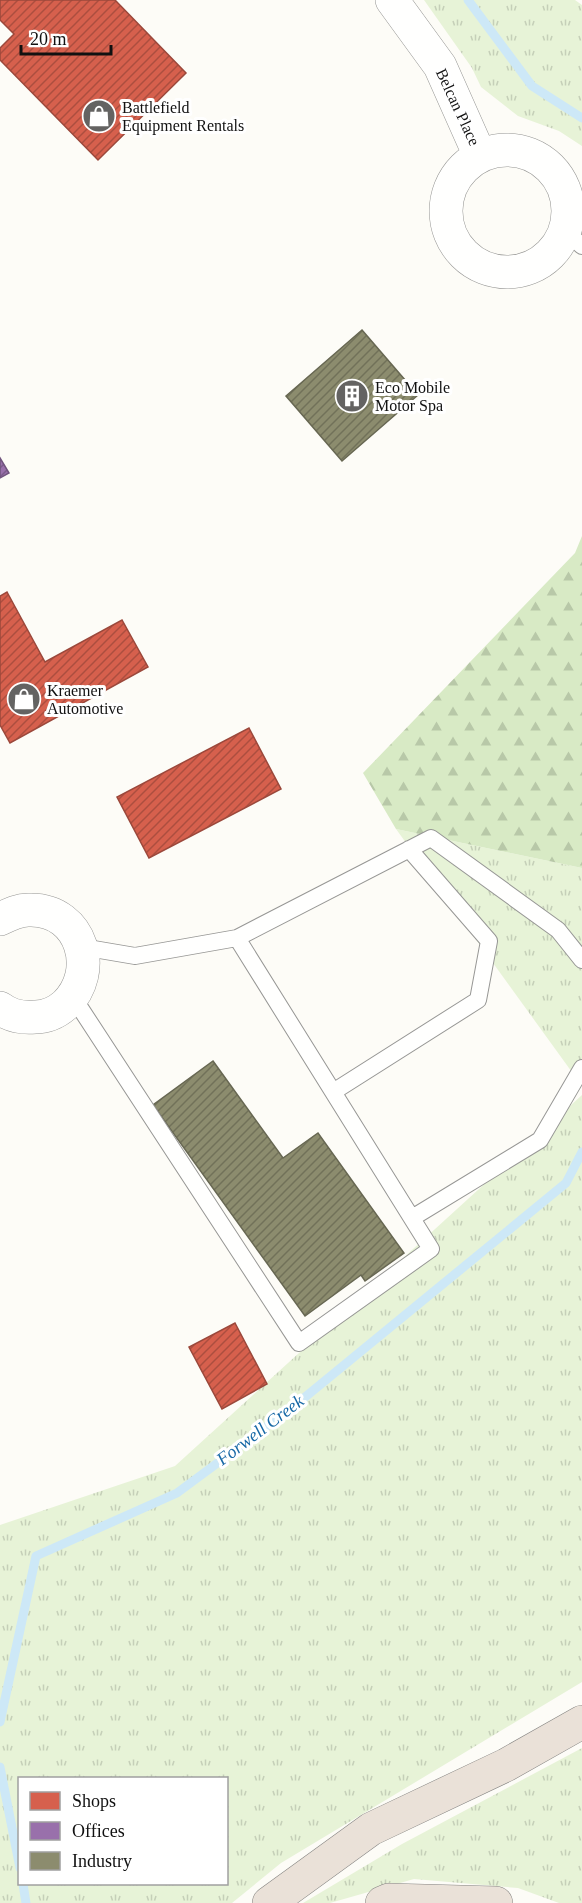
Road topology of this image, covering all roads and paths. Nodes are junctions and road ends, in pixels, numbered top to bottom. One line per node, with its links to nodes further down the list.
1 (393, 0): 2 (street, Belcan Place)
2 (480, 156): 3 (street, Belcan Place); 3 (street, Belcan Place)
3 (574, 239)
4 (410, 849): 6 (lane); 8 (lane); 12 (lane)
5 (0, 918): 7 (street)
6 (237, 938): 7 (lane); 12 (lane)
7 (82, 947): 9 (street)
8 (582, 960)
9 (73, 997): 10 (street); 13 (lane)
10 (0, 1008)
11 (582, 1068): 13 (lane)
12 (333, 1092): 13 (lane)
13 (412, 1218)
14 (582, 1722): 15 (highway)
15 (269, 1903)
16 (382, 1903): 17 (highway)
17 (496, 1903)

